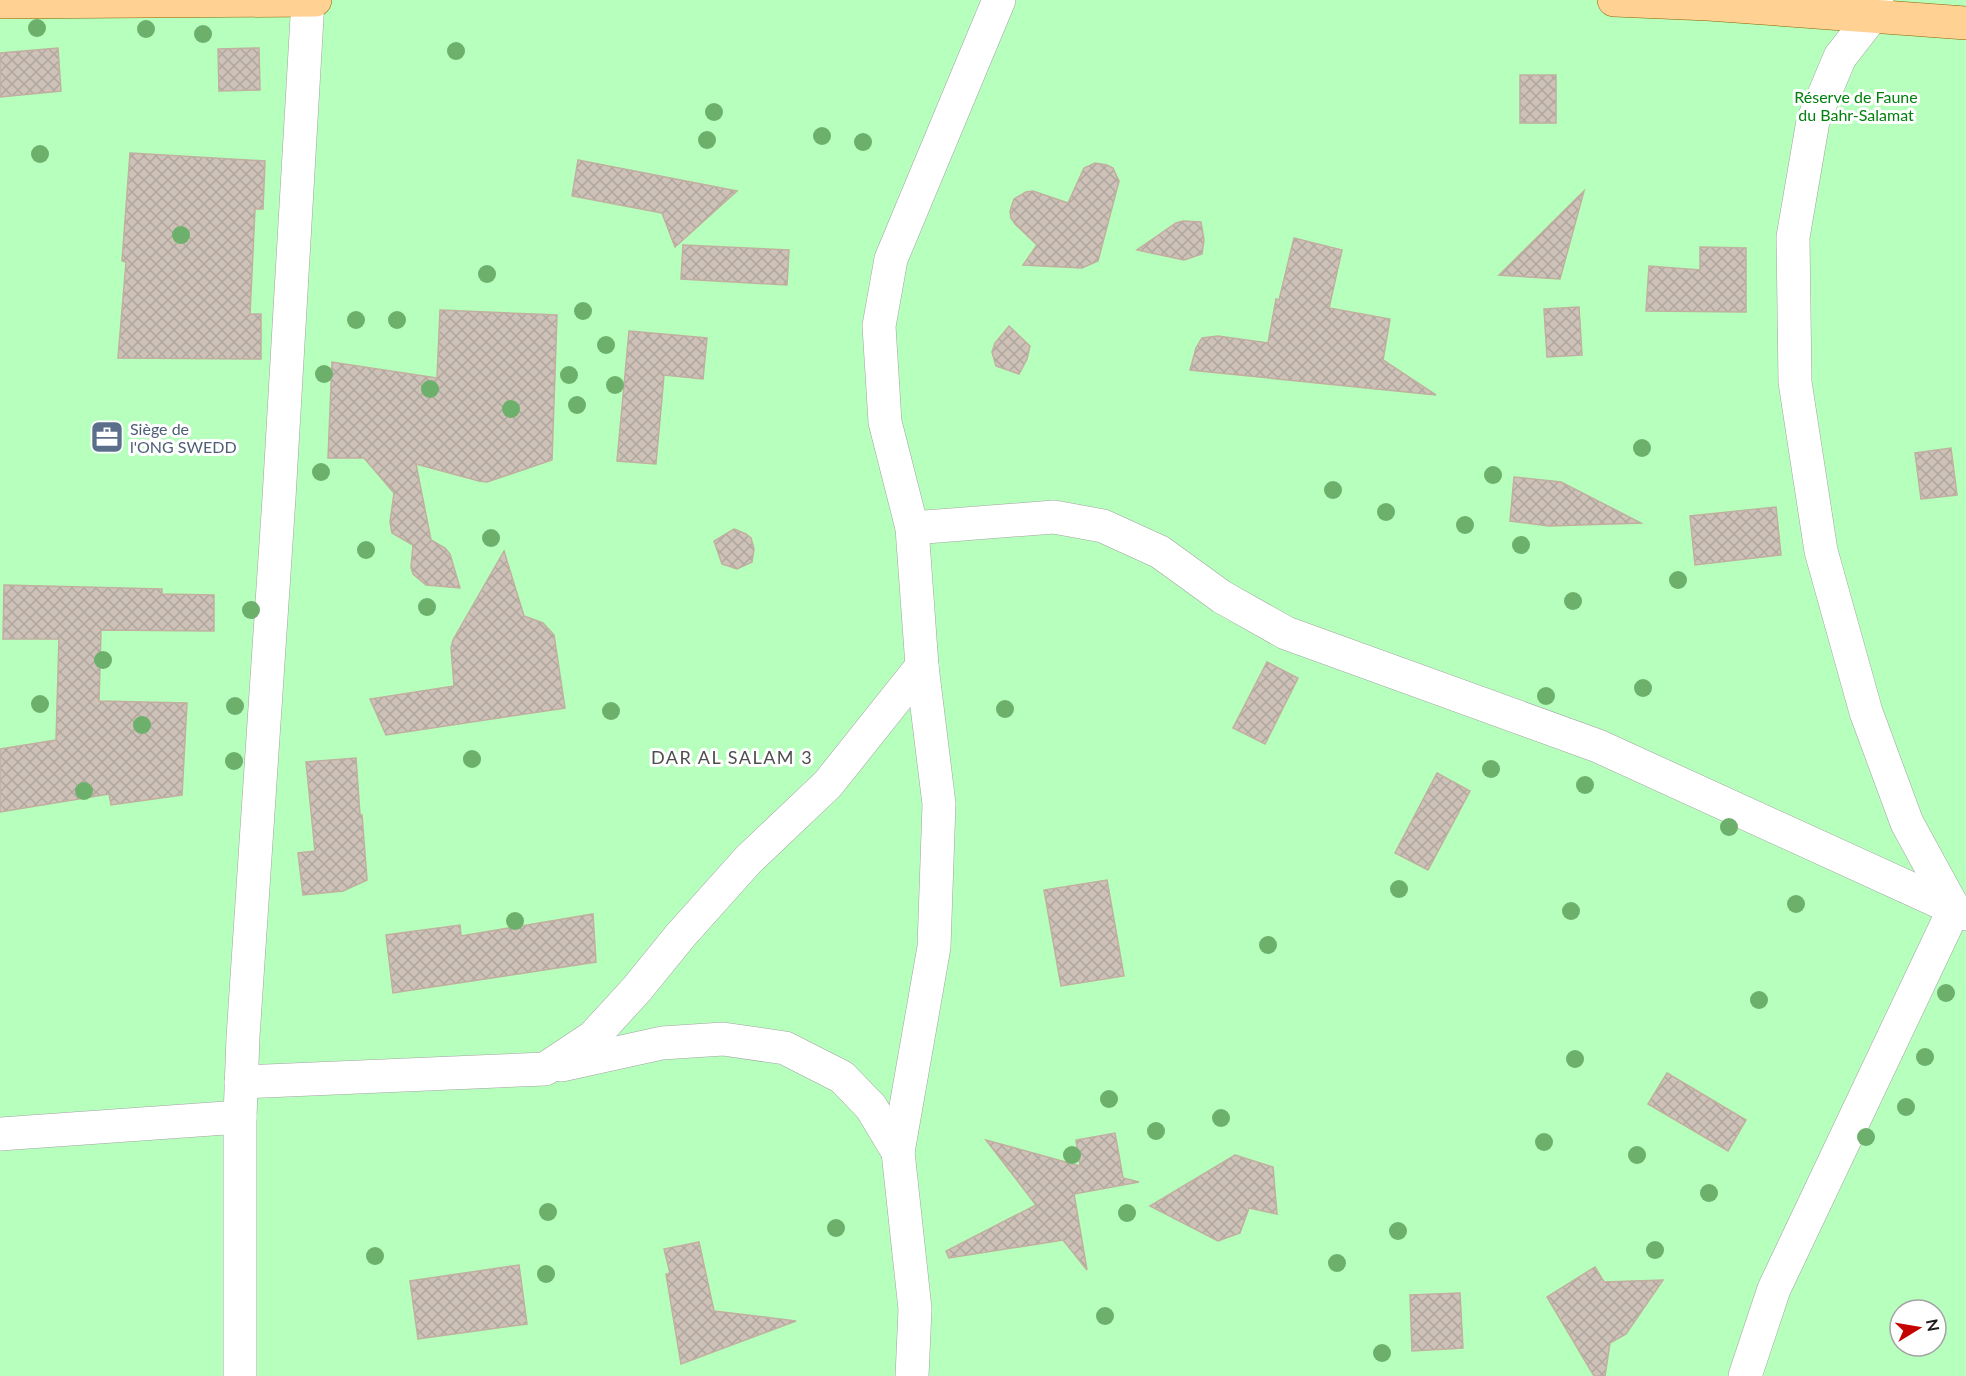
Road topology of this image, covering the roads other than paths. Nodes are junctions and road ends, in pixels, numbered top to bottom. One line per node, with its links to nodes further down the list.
1 (308, 0): 2 (main road); 5 (main road); 12 (street)
2 (315, 0)
3 (999, 0): 8 (street)
4 (1614, 0): 6 (main road)
5 (0, 2)
6 (1874, 8): 7 (main road); 10 (street)
7 (1966, 23)
8 (912, 528): 9 (street); 10 (street)
9 (922, 666): 11 (street); 15 (street)
10 (1960, 912): 18 (street)
11 (545, 1068): 12 (street); 15 (street)
12 (241, 1082): 13 (street)
13 (240, 1117): 14 (street); 16 (street)
14 (0, 1134)
15 (898, 1152): 17 (street)
16 (240, 1376)
17 (912, 1376)
18 (1745, 1376)

